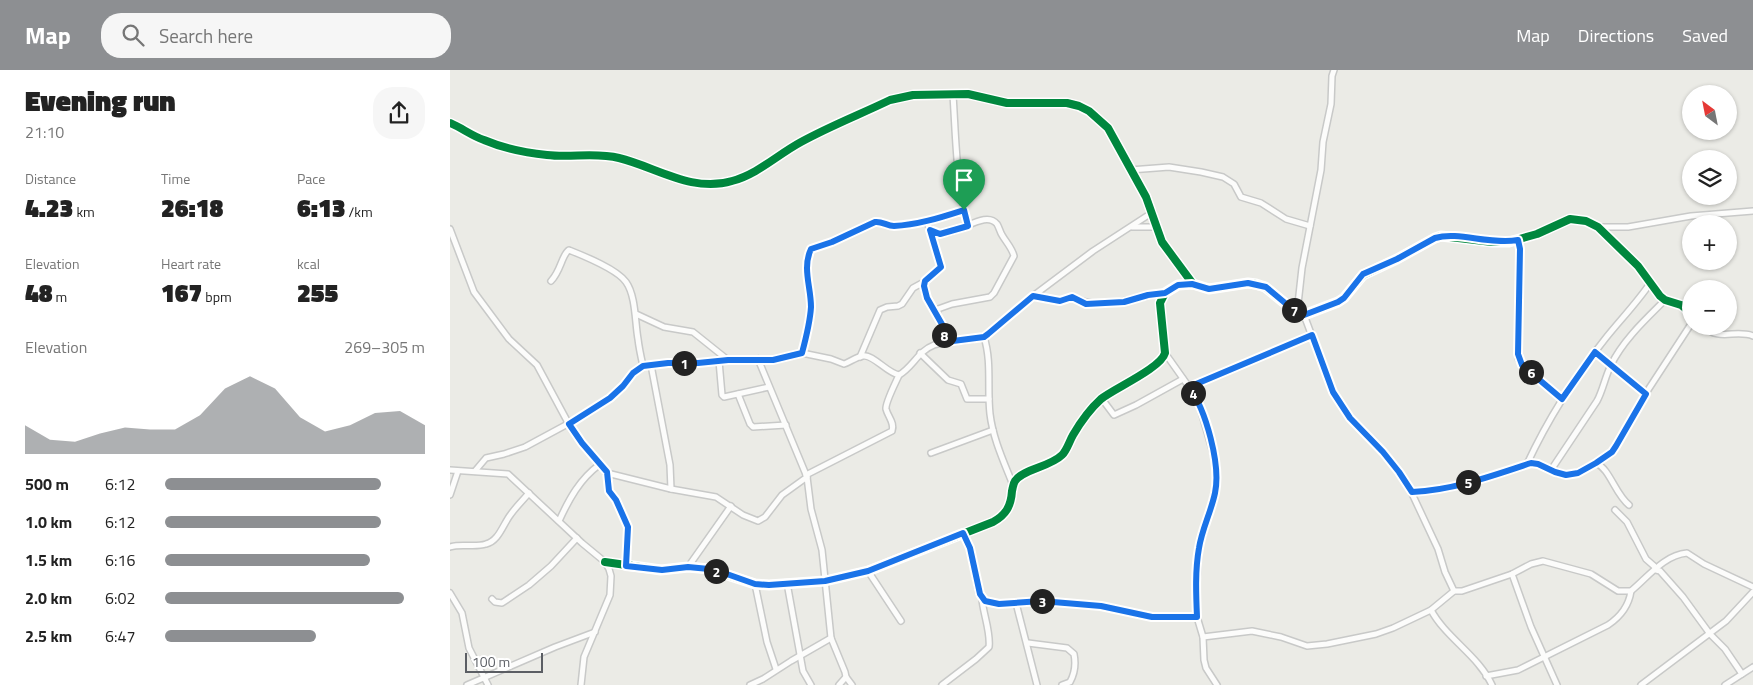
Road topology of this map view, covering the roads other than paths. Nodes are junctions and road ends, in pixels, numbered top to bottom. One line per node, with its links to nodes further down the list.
1 (1334, 70): 10 (street)
2 (953, 95): 3 (street); 4 (street); 5 (street)
3 (450, 123)
4 (1130, 170): 7 (street); 10 (street)
5 (964, 210): 8 (street); 9 (street)
6 (1753, 211): 13 (street)
7 (1153, 212): 11 (street); 12 (street)
8 (927, 221): 15 (street); 36 (street)
9 (968, 226): 15 (street); 28 (street)
10 (1310, 226): 25 (street)
11 (1132, 227): 12 (street); 22 (street)
12 (1157, 227): 20 (street)
13 (1598, 227): 16 (street); 19 (street)
14 (450, 229): 55 (street)
15 (930, 230): 18 (street)
16 (1518, 240): 27 (street); 54 (street)
17 (552, 281): 26 (street)
18 (925, 282): 28 (street); 39 (street)
19 (1651, 282): 23 (street); 35 (street)
20 (1192, 284): 21 (street); 25 (street)
21 (1165, 293): 22 (street); 38 (street)
22 (1033, 296): 33 (street)
23 (1665, 300): 24 (street); 45 (street)
24 (1682, 306)
25 (1297, 313): 27 (street)
26 (636, 314): 41 (street); 44 (street)
27 (1304, 315): 30 (street)
28 (937, 316): 34 (street)
29 (1737, 334): 32 (street)
30 (1312, 335): 49 (street); 70 (street)
31 (1684, 335): 51 (street)
32 (1753, 336)
33 (984, 337): 34 (street); 52 (street)
34 (945, 342): 37 (street)
35 (1595, 352): 45 (street); 54 (street)
36 (802, 353): 39 (street); 40 (street)
37 (920, 353): 46 (street); 52 (street)
38 (1165, 353): 47 (street); 53 (street)
39 (860, 357): 46 (street)
40 (758, 359): 41 (street); 48 (street)
41 (728, 360): 42 (street)
42 (719, 361): 43 (street); 50 (street)
43 (651, 364): 44 (street); 69 (street)
44 (643, 366): 55 (street)
45 (1610, 366): 51 (street); 63 (street)
46 (899, 375): 67 (street)
47 (1183, 379): 49 (street); 53 (street)
48 (769, 387): 50 (street); 56 (street)
49 (1189, 387): 100 (street)
50 (738, 394): 56 (street)
51 (1646, 394): 59 (street)
52 (989, 399): 57 (street)
53 (1102, 399): 68 (street)
54 (1562, 399): 60 (street)
55 (569, 424): 61 (street); 65 (street)
56 (786, 425): 67 (street)
57 (993, 430): 58 (street); 68 (street)
58 (931, 453)
59 (1596, 463): 63 (street); 73 (street)
60 (1527, 464): 63 (street); 70 (street)
61 (599, 465): 66 (street); 76 (street)
62 (450, 470): 64 (street)
63 (1551, 470)
64 (458, 471): 65 (street); 72 (street)
65 (474, 471): 71 (street)
66 (607, 472): 69 (street); 81 (street)
67 (807, 476): 74 (street); 86 (street)
68 (1013, 485): 77 (street)
69 (672, 489): 74 (street)
70 (1412, 492): 90 (street)
71 (529, 493): 76 (street); 79 (street)
72 (450, 495)
73 (1629, 505)
74 (731, 506): 82 (street)
75 (1615, 510): 83 (street)
76 (559, 521): 78 (street)
77 (963, 533): 84 (street); 94 (street)
78 (577, 538): 80 (street); 95 (street)
79 (450, 547)
80 (605, 562): 81 (street); 102 (street)
81 (626, 566): 82 (street)
82 (688, 567): 88 (street)
83 (1656, 570): 89 (street); 91 (street); 103 (street)
84 (868, 571): 86 (street); 101 (street)
85 (1512, 574): 90 (street); 91 (street); 108 (street)
86 (825, 581): 87 (street); 105 (street)
87 (787, 583): 88 (street); 107 (street)
88 (755, 584): 110 (street)
89 (1753, 587)
90 (1454, 591): 99 (street)
91 (1631, 591): 108 (street)
92 (1753, 592): 103 (street)
93 (450, 594): 96 (street)
94 (982, 598): 97 (street); 122 (street)
95 (492, 600)
96 (456, 602): 98 (street); 114 (street)
97 (1016, 603): 100 (street); 106 (street)
98 (450, 604)
99 (1431, 610): 104 (street); 112 (street)
100 (1197, 617): 104 (street)
101 (901, 622)
102 (595, 632): 114 (street); 118 (street)
103 (1710, 634): 111 (street); 128 (street)
104 (1203, 637): 125 (street)
105 (831, 638): 107 (street); 113 (street)
106 (1028, 643): 123 (street); 124 (street)
107 (802, 655): 110 (street); 119 (street)
108 (1544, 657): 112 (street); 127 (street)
109 (1753, 667): 111 (street)
110 (776, 669): 115 (street)
111 (1742, 674): 129 (street)
112 (1486, 676): 126 (street)
113 (846, 677): 120 (street); 121 (street)
114 (485, 678): 116 (street); 117 (street)
115 (754, 684)
116 (467, 685)
117 (488, 685)
118 (581, 685)
119 (811, 685)
120 (839, 685)
121 (852, 685)
122 (942, 685)
123 (1037, 685)
124 (1062, 685)
125 (1217, 685)
126 (1492, 685)
127 (1557, 685)
128 (1641, 685)
129 (1726, 685)

